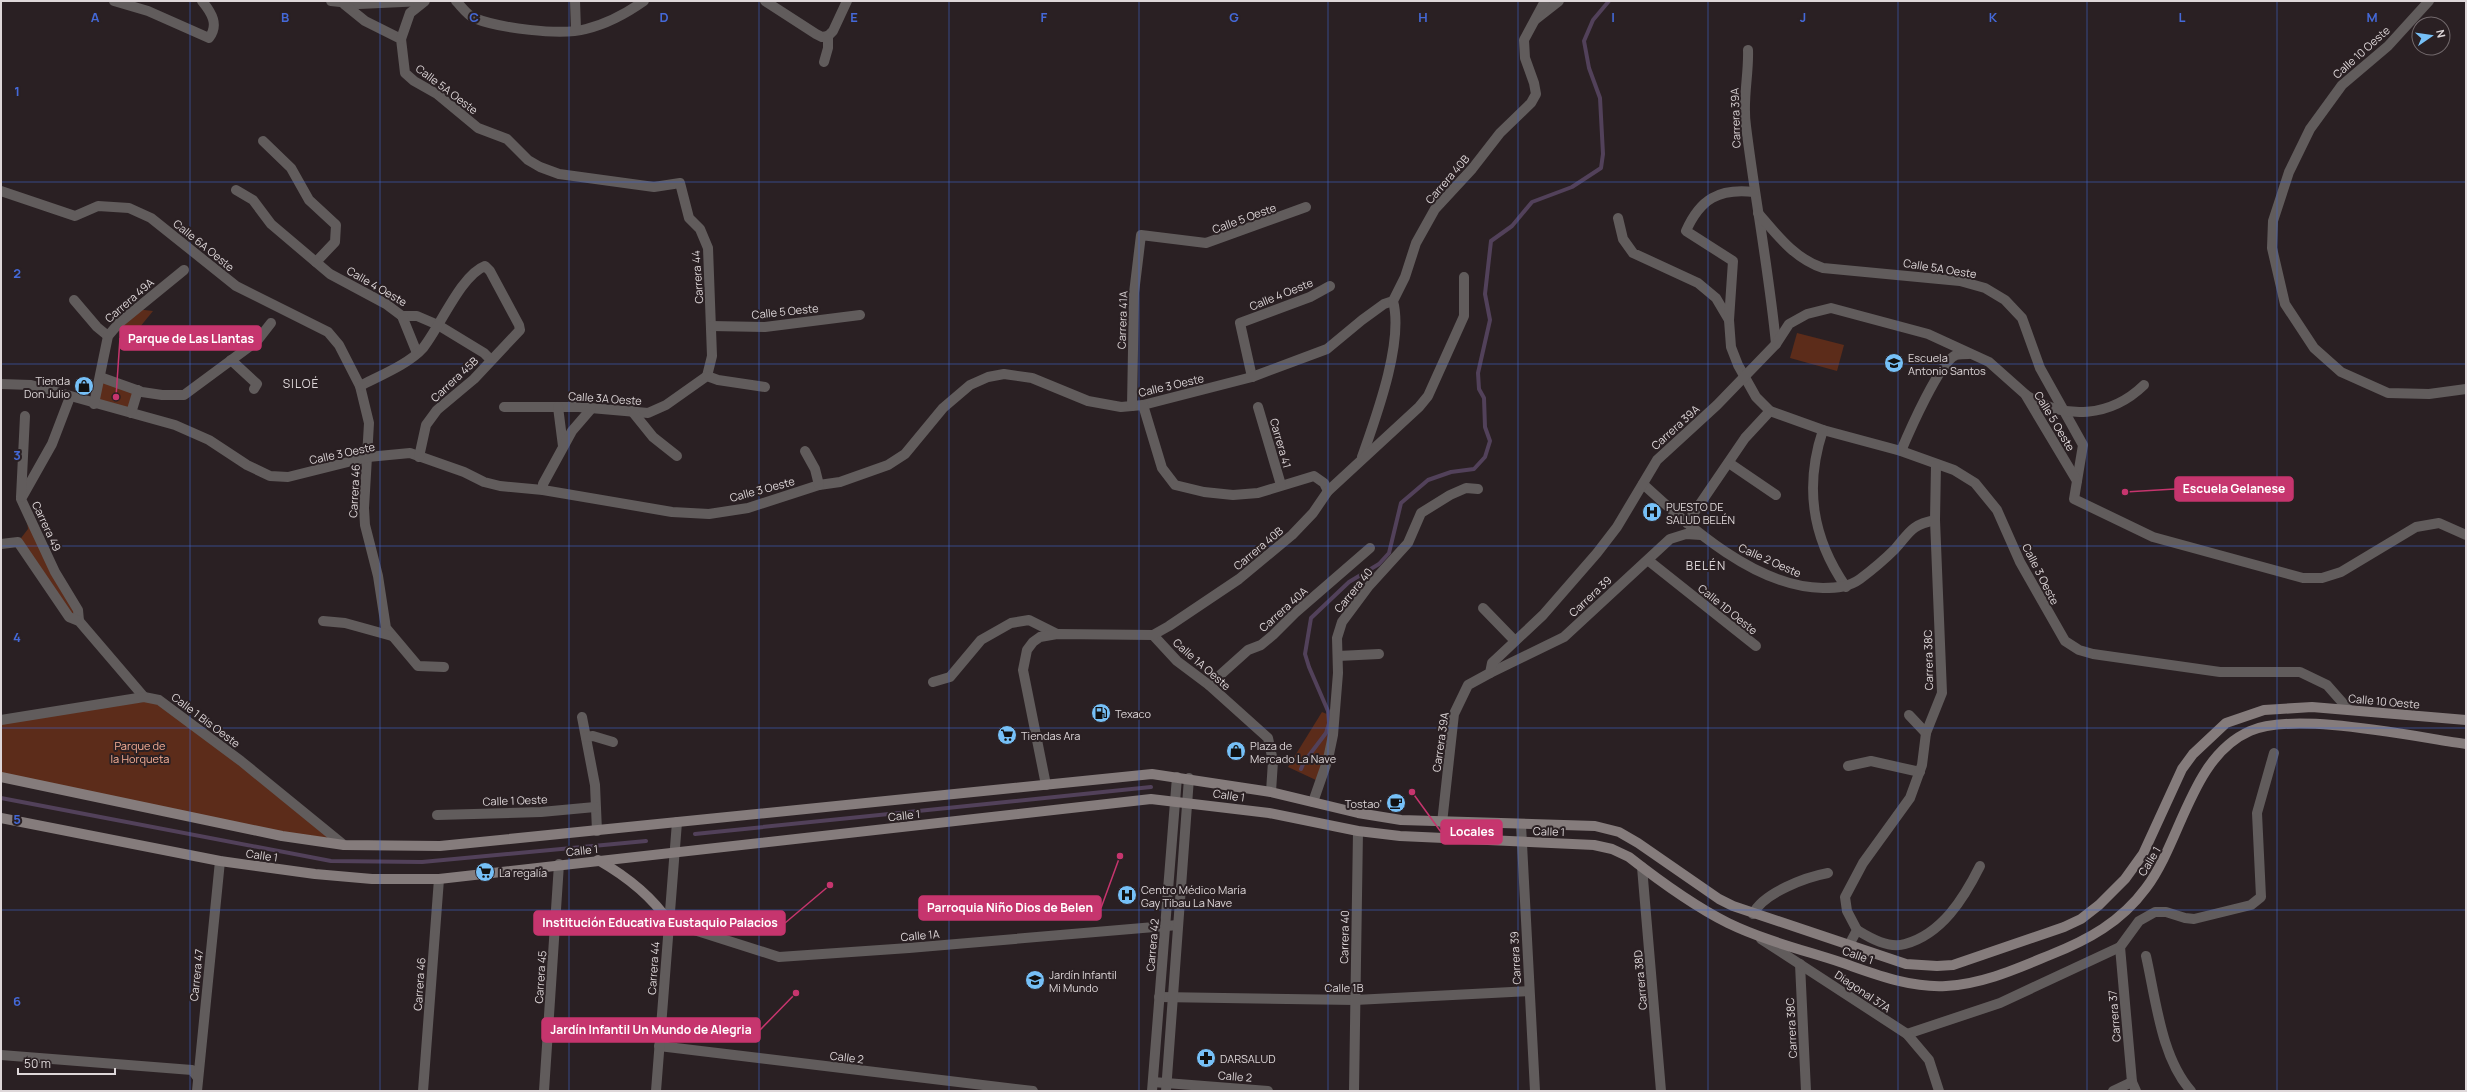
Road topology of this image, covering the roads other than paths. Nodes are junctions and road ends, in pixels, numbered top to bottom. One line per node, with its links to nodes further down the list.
1 (114, 1): 2 (street)
2 (202, 1)
3 (331, 1): 13 (street)
4 (425, 1): 13 (street); 17 (street)
5 (456, 1): 15 (street)
6 (575, 1): 15 (street)
7 (765, 1): 16 (street)
8 (847, 1): 16 (street)
9 (1545, 1): 14 (street, Carrera 40B)
10 (1559, 1): 14 (street)
11 (2429, 1): 56 (street, Calle 10 Oeste)
12 (640, 3): 15 (street)
13 (344, 4): 17 (street)
14 (1532, 21): 34 (street, Carrera 40B)
15 (576, 30)
16 (828, 36): 19 (street)
17 (401, 39): 21 (street, Calle 5A Oeste)
18 (1748, 50): 24 (street, Carrera 39A)
19 (824, 62)
20 (263, 141): 29 (street)
21 (680, 183): 40 (street, Carrera 44)
22 (236, 190): 29 (street, Calle 4 Oeste)
23 (1, 191): 53 (street, Calle 6A Oeste)
24 (1754, 192): 26 (street, Carrera 39A); 37 (street)
25 (1306, 207): 28 (street, Calle 5 Oeste)
26 (1758, 213): 42 (street, Carrera 39A); 69 (street, Calle 5A Oeste)
27 (1618, 218): 37 (street)
28 (1141, 234): 62 (street, Carrera 41A)
29 (316, 262): 36 (street, Calle 4 Oeste)
30 (184, 270): 41 (street, Carrera 49A)
31 (1464, 277): 79 (street, Carrera 40B)
32 (1330, 286): 49 (street, Calle 4 Oeste)
33 (74, 300): 41 (street)
34 (1393, 301): 49 (street, Calle 3 Oeste); 79 (street, Carrera 40B)
35 (860, 315): 40 (street, Calle 5 Oeste)
36 (402, 316): 39 (street, Calle 4 Oeste); 43 (street)
37 (1729, 320): 50 (street)
38 (271, 323): 45 (street)
39 (438, 325): 43 (street); 46 (street, Calle 4 Oeste); 46 (street, Carrera 45B)
40 (711, 326): 47 (street, Carrera 44)
41 (108, 336): 48 (street, Carrera 49A)
42 (1776, 344): 44 (street, Calle 5 Oeste); 50 (street, Carrera 39A)
43 (417, 353): 53 (street)
44 (1973, 354): 58 (street, Calle 5 Oeste); 74 (street)
45 (231, 360): 55 (street); 57 (street)
46 (491, 360): 78 (street, Carrera 45B)
47 (707, 376): 54 (street); 68 (street, Calle 3A Oeste)
48 (100, 377): 57 (street); 60 (street, Carrera 49A)
49 (1252, 377): 61 (street, Calle 3 Oeste)
50 (1744, 377): 67 (street, Calle 3 Oeste); 83 (street, Carrera 39A)
51 (1, 384): 59 (street, Calle 3 Oeste)
52 (2144, 384): 69 (street)
53 (360, 386): 77 (street, Carrera 46)
54 (764, 387)
55 (254, 389)
56 (2466, 389)
57 (138, 390): 70 (street)
58 (2025, 394): 69 (street); 82 (street, Calle 5 Oeste)
59 (70, 397): 60 (street, Calle 3 Oeste); 90 (street, Carrera 49)
60 (94, 404): 70 (street, Calle 3 Oeste)
61 (1143, 405): 62 (street, Calle 3 Oeste); 85 (street)
62 (1132, 406): 84 (street, Calle 3 Oeste)
63 (504, 407): 64 (street, Calle 3A Oeste)
64 (558, 407): 66 (street, Calle 3A Oeste); 73 (street)
65 (1258, 407): 85 (street, Carrera 41)
66 (591, 409): 68 (street, Calle 3A Oeste); 73 (street)
67 (1770, 410): 72 (street, Calle 3 Oeste); 80 (street)
68 (632, 411): 76 (street)
69 (2067, 412): 82 (street, Calle 5A Oeste)
70 (131, 413): 77 (street, Calle 3 Oeste)
71 (26, 416): 90 (street)
72 (1823, 430): 74 (street, Calle 3 Oeste); 98 (street)
73 (563, 446): 87 (street)
74 (1901, 450): 81 (street, Calle 3 Oeste)
75 (805, 451): 84 (street)
76 (677, 456)
77 (368, 457): 78 (street, Calle 3 Oeste); 104 (street, Carrera 46)
78 (419, 457): 87 (street, Calle 3 Oeste)
79 (1361, 459): 88 (street, Carrera 40B)
80 (1729, 463): 89 (street); 92 (street)
81 (1936, 465): 91 (street, Carrera 38C); 115 (street, Calle 3 Oeste)
82 (2077, 482): 94 (street)
83 (1643, 484): 92 (street, Calle 2 Oeste); 105 (street, Carrera 39A)
84 (819, 485): 87 (street, Calle 3 Oeste)
85 (1280, 485): 88 (street)
86 (1478, 489): 108 (street, Carrera 40)
87 (543, 490)
88 (1328, 492): 103 (street, Carrera 40B)
89 (1776, 496)
90 (21, 499): 100 (street, Carrera 49)
91 (1935, 520): 98 (street, Calle 2 Oeste); 120 (street, Carrera 38C)
92 (1687, 524): 93 (street, Calle 2 Oeste)
93 (1701, 535): 97 (street, Carrera 39); 98 (street, Calle 2 Oeste)
94 (2466, 535)
95 (1, 544): 100 (street, Carrera 49)
96 (1370, 548): 112 (street, Carrera 40A)
97 (1649, 560): 106 (street, Calle 1D Oeste); 110 (street, Carrera 39)
98 (1846, 587)
99 (1483, 608): 105 (street)
100 (79, 621): 113 (street, Carrera 49)
101 (323, 621): 104 (street)
102 (1057, 634): 103 (street); 111 (street); 130 (street)
103 (1153, 635): 112 (street, Calle 1A Oeste)
104 (392, 636): 109 (street, Carrera 46)
105 (1515, 641): 110 (street, Carrera 39A)
106 (1756, 646)
107 (1379, 654): 108 (street)
108 (1338, 656): 134 (street, Carrera 40)
109 (444, 667)
110 (1490, 673): 139 (street, Carrera 39A)
111 (933, 682)
112 (1209, 685): 131 (street, Calle 1A Oeste)
113 (144, 698): 118 (street, Calle 1 Bis Oeste); 144 (street, Calle 1 Bis Oeste)
114 (2300, 707): 115 (main road, Calle 10 Oeste); 159 (main road, Calle 1)
115 (2349, 710): 119 (main road, Calle 10 Oeste)
116 (1909, 715): 120 (street)
117 (582, 717): 121 (street)
118 (1, 720)
119 (2466, 720)
120 (1926, 733): 126 (street, Carrera 38C)
121 (586, 737): 122 (street); 135 (street)
122 (613, 742)
123 (2466, 744): 158 (main road, Calle 1)
124 (2274, 753): 160 (street)
125 (1848, 766): 126 (street)
126 (1920, 772): 157 (street, Carrera 38C)
127 (1, 777): 144 (main road, Calle 1)
128 (1177, 777): 129 (main road, Calle 1); 130 (main road, Calle 1); 132 (street, Carrera 42)
129 (1189, 778): 131 (main road, Calle 1); 133 (street)
130 (1046, 784): 138 (main road, Calle 1)
131 (1271, 792): 134 (main road, Calle 1)
132 (1175, 801): 133 (main road, Calle 1); 145 (main road, Calle 1); 156 (street, Carrera 42)
133 (1187, 802): 142 (main road, Calle 1); 155 (street)
134 (1313, 802): 139 (main road, Calle 1)
135 (594, 807): 136 (street, Calle 1 Oeste); 141 (street)
136 (436, 815)
137 (1, 818): 147 (main road, Calle 1)
138 (677, 822): 141 (main road, Calle 1); 145 (street, Carrera 44)
139 (1442, 823): 140 (main road, Calle 1)
140 (1521, 825): 143 (street, Carrera 39); 153 (main road, Calle 1)
141 (597, 831): 144 (main road, Calle 1)
142 (1358, 832): 143 (main road, Calle 1); 166 (street, Carrera 40)
143 (1522, 842): 150 (main road, Calle 1); 163 (street, Carrera 39)
144 (344, 845)
145 (674, 852): 146 (main road, Calle 1); 154 (street, Carrera 44)
146 (598, 860): 148 (main road, Calle 1); 154 (main road)
147 (220, 861): 152 (main road, Calle 1); 170 (street, Carrera 47)
148 (560, 864): 152 (main road, Calle 1); 176 (street, Carrera 45)
149 (1980, 866): 157 (street)
150 (1642, 867): 158 (main road, Calle 1); 182 (street, Carrera 38D)
151 (1828, 873): 153 (street)
152 (439, 879): 175 (street, Carrera 46)
153 (1753, 914): 159 (main road, Calle 1)
154 (668, 922): 156 (street, Calle 1A); 168 (street, Carrera 44)
155 (1178, 925): 156 (street, Calle 1A); 164 (street)
156 (1165, 926): 165 (street, Carrera 42)
157 (1857, 930): 159 (street)
158 (1749, 931): 162 (street, Diagonal 37A)
159 (1849, 945)
160 (2120, 947): 167 (street); 173 (street, Carrera 37)
161 (2146, 956): 186 (street)
162 (1800, 964): 167 (street, Diagonal 37A); 183 (street, Carrera 38C)
163 (1529, 991): 166 (street, Calle 1B); 181 (street, Carrera 39)
164 (1173, 996): 165 (street, Calle 1B); 166 (street, Calle 1B); 172 (street)
165 (1160, 997): 171 (street, Carrera 42)
166 (1355, 1000): 180 (street, Carrera 40)
167 (1907, 1034): 184 (street, Diagonal 37A)
168 (659, 1046): 177 (street, Carrera 44); 178 (street, Calle 2)
169 (1, 1055): 170 (street)
170 (197, 1070): 174 (street, Carrera 47)
171 (1152, 1086): 172 (street, Calle 2)
172 (1166, 1087): 179 (street, Calle 2)
173 (2134, 1087): 185 (street)
174 (197, 1091)
175 (423, 1091)
176 (544, 1091)
177 (656, 1091)
178 (1033, 1091)
179 (1268, 1091)
180 (1354, 1091)
181 (1535, 1091)
182 (1661, 1091)
183 (1806, 1091)
184 (1939, 1091)
185 (2113, 1091)
186 (2191, 1091)

